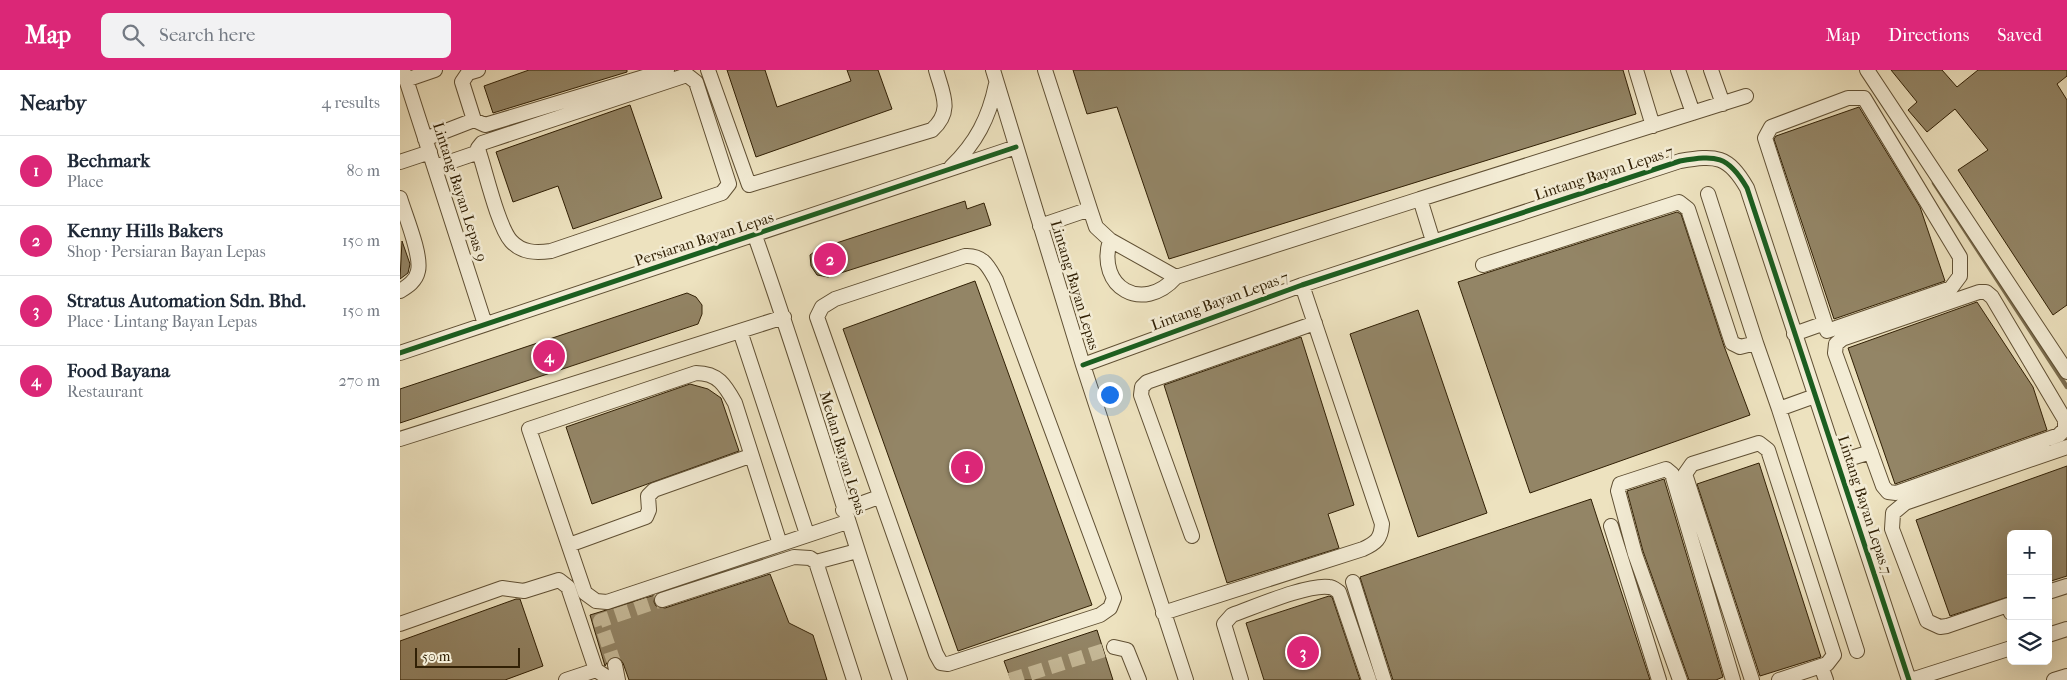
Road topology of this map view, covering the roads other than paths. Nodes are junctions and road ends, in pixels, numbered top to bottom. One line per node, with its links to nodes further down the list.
1 (435, 70): 11 (street)
2 (478, 70): 16 (street)
3 (667, 70): 16 (street)
4 (708, 70): 5 (street)
5 (936, 70)
6 (1045, 70): 27 (street)
7 (1636, 70): 17 (street)
8 (1678, 70): 15 (street)
9 (1711, 70): 14 (street)
10 (1867, 70): 45 (street)
11 (404, 75): 18 (street, Lintang Bayan Lepas 9)
12 (995, 76): 19 (street, Lintang Bayan Lepas); 23 (street)
13 (1746, 96): 14 (street)
14 (1723, 104): 15 (street)
15 (1693, 113): 17 (street)
16 (474, 120): 18 (street)
17 (1653, 126): 26 (street)
18 (428, 145): 21 (street); 22 (street, Lintang Bayan Lepas 9)
19 (1016, 147): 23 (street, Persiaran Bayan Lepas); 28 (street, Lintang Bayan Lepas)
20 (479, 152): 20 (street); 22 (street)
21 (400, 162)
22 (435, 167): 39 (street, Lintang Bayan Lepas 9)
23 (949, 169): 29 (street, Persiaran Bayan Lepas)
24 (1708, 194): 42 (street)
25 (400, 198): 35 (street)
26 (1420, 199): 31 (street); 33 (street)
27 (1090, 209): 28 (street); 30 (street)
28 (1040, 226): 44 (street, Lintang Bayan Lepas)
29 (755, 236): 36 (street, Medan Bayan Lepas); 39 (street, Persiaran Bayan Lepas)
30 (1110, 240): 33 (street); 33 (street)
31 (1433, 241): 34 (street, Lintang Bayan Lepas 7); 41 (street, Lintang Bayan Lepas 7)
32 (1482, 265): 42 (street)
33 (1176, 277)
34 (1302, 284): 37 (street); 44 (street, Lintang Bayan Lepas 7)
35 (400, 291)
36 (784, 317): 40 (street); 54 (street, Medan Bayan Lepas)
37 (1315, 323): 57 (street); 69 (street)
38 (1825, 323): 38 (street); 41 (street)
39 (485, 324): 43 (street, Persiaran Bayan Lepas)
40 (740, 331): 48 (street); 56 (street)
41 (1794, 334): 46 (street, Lintang Bayan Lepas 7)
42 (1756, 343): 47 (street)
43 (400, 353)
44 (1083, 365): 69 (street, Lintang Bayan Lepas)
45 (2067, 372)
46 (1815, 396): 47 (street); 52 (street, Lintang Bayan Lepas 7)
47 (1779, 409): 62 (street)
48 (400, 439)
49 (2067, 447): 68 (street)
50 (1871, 452): 50 (street); 52 (street)
51 (750, 456): 58 (street); 59 (street); 59 (street)
52 (1838, 462): 96 (street, Lintang Bayan Lepas 7)
53 (879, 498): 53 (street); 54 (street)
54 (845, 516): 56 (street); 60 (street, Medan Bayan Lepas)
55 (1611, 526): 90 (street)
56 (807, 534): 58 (street)
57 (1192, 536)
58 (780, 544): 59 (street)
59 (569, 545)
60 (857, 551): 61 (street); 84 (street, Medan Bayan Lepas)
61 (816, 562): 67 (street); 83 (street)
62 (1829, 563): 63 (street); 75 (street)
63 (1808, 571): 77 (street); 93 (street)
64 (1353, 582): 89 (street)
65 (2067, 586): 66 (street)
66 (2052, 591)
67 (662, 600)
68 (2007, 608)
69 (1163, 613): 86 (street, Lintang Bayan Lepas)
70 (400, 624): 78 (street)
71 (2067, 629): 72 (street)
72 (2052, 634)
73 (1114, 647): 85 (street)
74 (2007, 649): 96 (street)
75 (1858, 651)
76 (614, 665): 82 (street)
77 (1821, 666): 94 (street); 95 (street)
78 (596, 670): 80 (street); 81 (street)
79 (2067, 676): 97 (street)
80 (566, 680)
81 (611, 680)
82 (618, 680)
83 (854, 680)
84 (900, 680)
85 (1139, 680)
86 (1186, 680)
87 (1240, 680): 88 (street)
88 (1369, 680)
89 (1384, 680)
90 (1659, 680)
91 (1680, 680): 92 (street)
92 (1733, 680)
93 (1752, 680)
94 (1779, 680)
95 (1826, 680)
96 (1910, 680)
97 (2054, 680)

